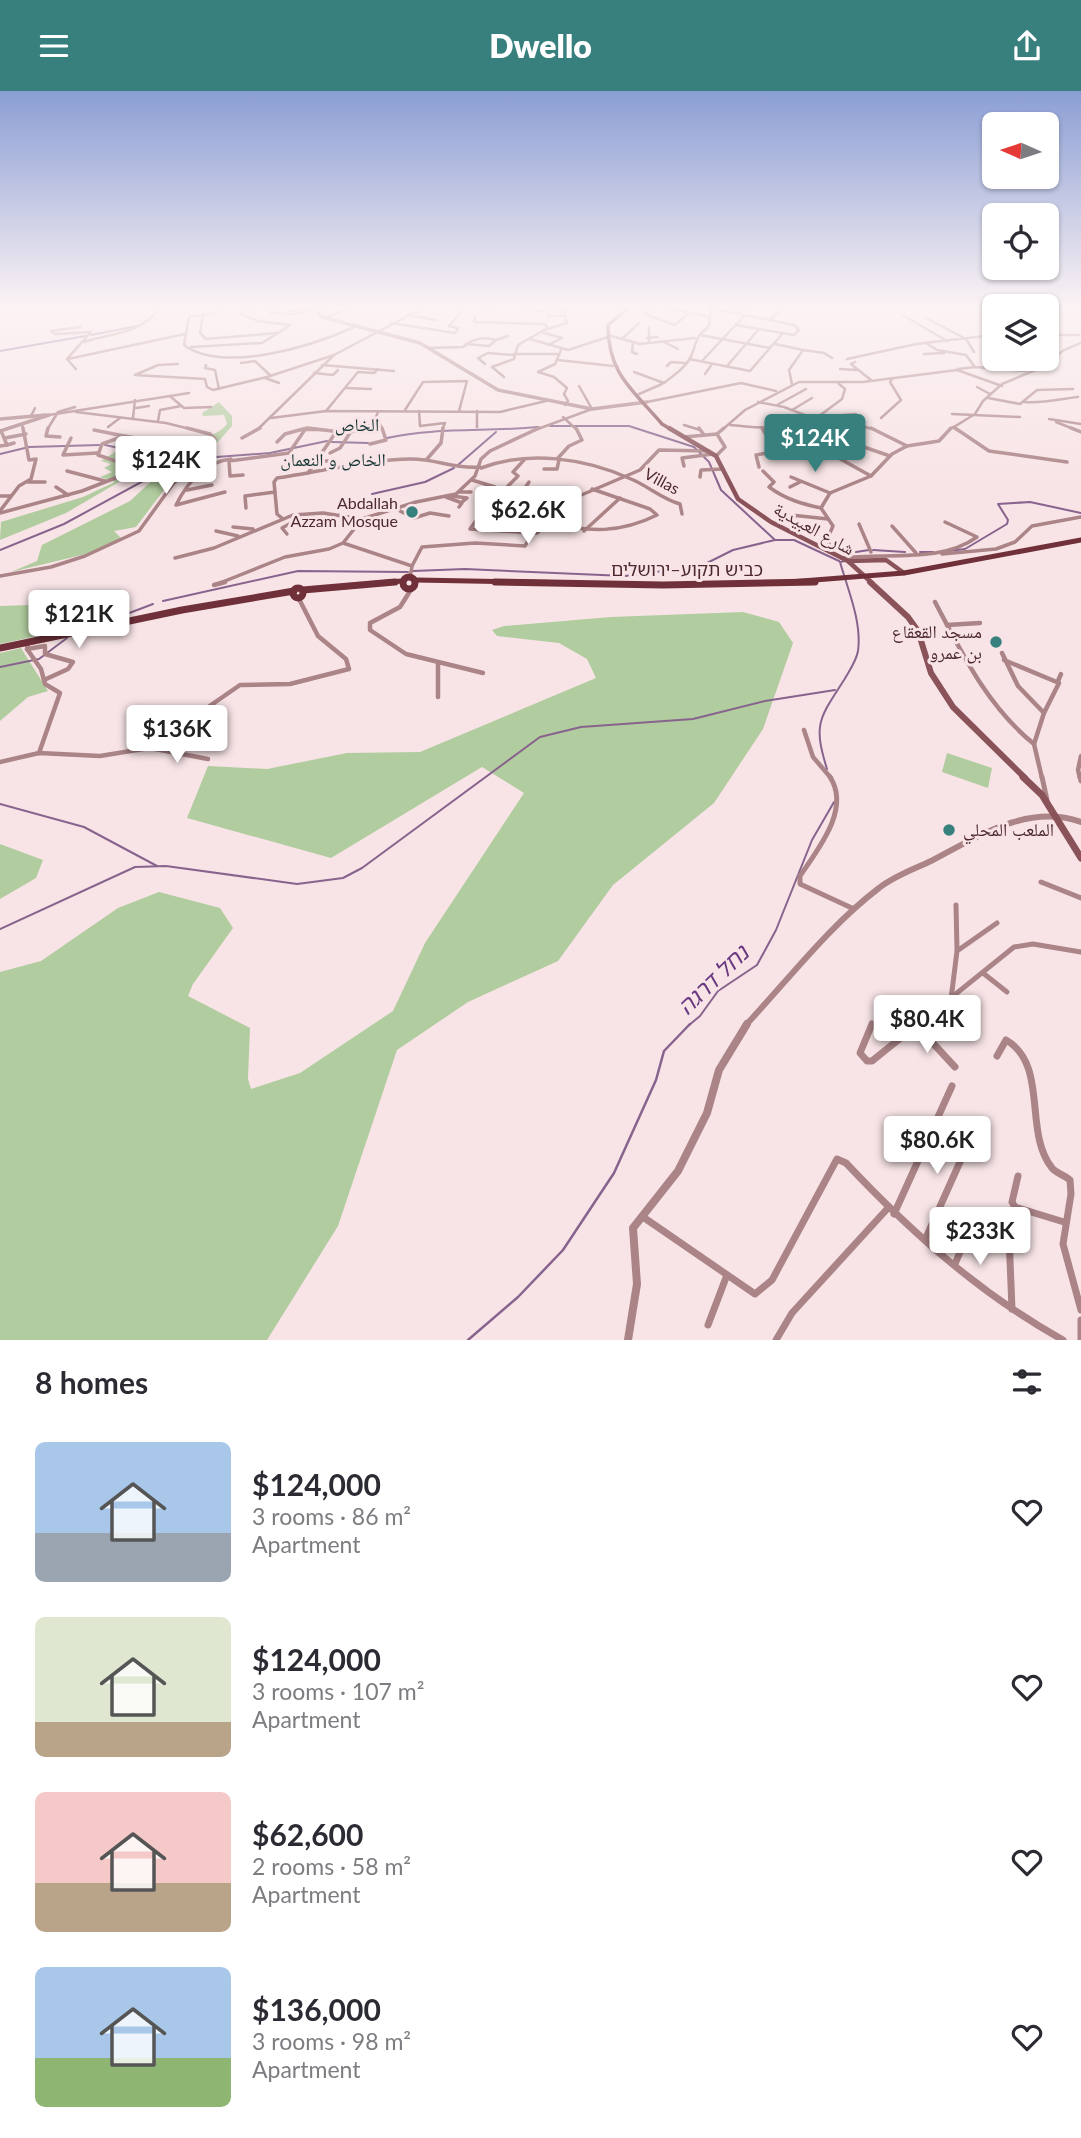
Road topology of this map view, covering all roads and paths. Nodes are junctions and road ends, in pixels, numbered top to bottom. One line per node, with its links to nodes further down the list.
1 (74, 366): 20 (street)
2 (156, 366): 50 (street)
3 (206, 366): 50 (street)
4 (261, 366): 36 (street)
5 (300, 366): 36 (street)
6 (321, 366): 33 (street)
7 (340, 366): 21 (street)
8 (458, 366): 63 (street)
9 (494, 366): 38 (street)
10 (548, 366): 67 (street)
11 (613, 366): 56 (main road)
12 (682, 366): 44 (street)
13 (710, 366): 35 (street)
14 (727, 366): 26 (street)
15 (754, 366): 26 (street)
16 (792, 366): 45 (street)
17 (855, 366): 27 (street)
18 (975, 367): 19 (street); 24 (street)
19 (982, 368)
20 (76, 369)
21 (378, 369): 25 (street); 49 (street)
22 (839, 369): 27 (street)
23 (338, 370): 33 (street)
24 (954, 370): 40 (street); 47 (street)
25 (394, 371)
26 (750, 371): 37 (street)
27 (862, 371): 41 (street)
28 (1020, 371): 34 (street)
29 (1024, 371): 32 (street)
30 (1033, 371): 32 (street)
31 (634, 372): 44 (street)
32 (1030, 372): 34 (street)
33 (313, 373): 94 (street)
34 (1023, 373): 47 (street)
35 (705, 374)
36 (271, 376): 39 (street)
37 (748, 376)
38 (504, 377)
39 (264, 378): 42 (street); 50 (street)
40 (892, 378): 41 (street); 95 (street)
41 (872, 381): 43 (street)
42 (279, 383)
43 (838, 383): 45 (street); 97 (street)
44 (662, 384): 56 (street)
45 (792, 384): 54 (street)
46 (579, 386): 76 (street)
47 (1002, 386): 58 (street)
48 (977, 387): 58 (street)
49 (344, 388): 51 (street); 78 (street)
50 (219, 389)
51 (371, 389)
52 (806, 389): 70 (street)
53 (1073, 389): 66 (street)
54 (777, 391): 64 (street); 65 (street)
55 (189, 393): 57 (street)
56 (639, 394): 65 (main road)
57 (169, 396): 61 (street); 69 (street)
58 (989, 396): 66 (street); 89 (street)
59 (1078, 397): 66 (street)
60 (812, 398): 77 (street)
61 (135, 400): 74 (street); 75 (street)
62 (72, 401): 71 (street)
63 (546, 401): 67 (street); 83 (street)
64 (757, 402): 70 (street); 109 (street)
65 (647, 403): 76 (street); 126 (main road)
66 (1024, 403)
67 (565, 405): 76 (street)
68 (149, 406): 74 (street)
69 (181, 406): 72 (street); 100 (street)
70 (776, 406): 77 (street)
71 (64, 407): 75 (street); 86 (street)
72 (211, 407)
73 (35, 408): 88 (street)
74 (136, 408): 93 (street)
75 (76, 409): 86 (street); 90 (street)
76 (592, 409): 91 (street)
77 (792, 410): 87 (street)
78 (326, 411): 79 (street); 94 (street)
79 (379, 411): 80 (street); 104 (street)
80 (405, 411): 81 (street); 82 (street)
81 (419, 411): 82 (street); 149 (street)
82 (459, 411): 83 (street)
83 (477, 411): 111 (street)
84 (856, 414): 103 (street)
85 (952, 414): 89 (street)
86 (51, 415): 88 (street); 106 (street); 124 (street)
87 (800, 415): 97 (street); 105 (street)
88 (31, 416): 96 (street)
89 (973, 416): 92 (street); 112 (street)
90 (121, 417): 93 (street); 113 (street)
91 (563, 417): 151 (street); 157 (street)
92 (1020, 417)
93 (133, 418): 100 (street)
94 (271, 418): 125 (street)
95 (881, 418)
96 (0, 419)
97 (815, 419): 101 (street); 102 (street)
98 (1049, 419): 99 (street)
99 (1055, 421): 107 (street); 118 (street)
100 (157, 422): 140 (street)
101 (810, 422): 105 (street); 139 (street)
102 (838, 422): 103 (street); 166 (street)
103 (845, 422): 137 (street)
104 (374, 423): 119 (street); 132 (street)
105 (792, 423): 110 (street); 135 (street)
106 (22, 424): 115 (street); 120 (street)
107 (1081, 424)
108 (684, 425): 122 (street)
109 (729, 425): 110 (street); 121 (street)
110 (760, 426): 145 (street)
111 (477, 427)
112 (953, 427): 137 (street); 154 (street)
113 (108, 428)
114 (303, 429): 117 (street); 130 (street); 148 (street)
115 (1, 431): 127 (street)
116 (94, 431): 123 (street)
117 (336, 432): 119 (street); 152 (street)
118 (1081, 432)
119 (351, 433): 143 (street)
120 (26, 434): 127 (street); 172 (street)
121 (717, 434): 122 (street); 144 (street)
122 (704, 435): 126 (street)
123 (125, 436): 138 (street); 142 (street)
124 (60, 437)
125 (242, 437)
126 (684, 437): 144 (main road)
127 (5, 438): 133 (street)
128 (71, 438): 142 (street)
129 (857, 441): 136 (street)
130 (277, 442)
131 (14, 443): 133 (street)
132 (370, 444)
133 (7, 445): 134 (street)
134 (0, 446)
135 (796, 446)
136 (861, 446): 141 (street); 146 (street)
137 (907, 446): 146 (street)
138 (194, 447): 140 (street); 162 (street)
139 (811, 447)
140 (206, 450): 232 (street)
141 (860, 451)
142 (97, 453): 162 (street)
143 (330, 453)
144 (713, 453): 155 (street); 159 (main road, شارع العبيدية); 165 (street)
145 (767, 453): 147 (street); 156 (street)
146 (890, 456): 166 (street)
147 (799, 458)
148 (232, 459): 164 (street); 181 (street)
149 (427, 459): 157 (street); 163 (street)
150 (525, 459): 151 (street); 157 (street); 179 (street)
151 (558, 459): 158 (street); 165 (street)
152 (316, 461): 153 (street); 163 (street)
153 (331, 461)
154 (1067, 463)
155 (684, 466)
156 (759, 467)
157 (480, 468): 169 (street)
158 (544, 469)
159 (723, 469): 167 (street); 218 (main road, شارع العبيدية)
160 (67, 471): 170 (street)
161 (763, 471): 197 (street)
162 (128, 473): 170 (street)
163 (308, 474): 183 (street)
164 (243, 475)
165 (623, 475): 180 (street); 202 (street, Villas)
166 (871, 476): 186 (street)
167 (700, 477)
168 (792, 477): 171 (street)
169 (472, 480): 177 (street); 184 (street)
170 (105, 481): 187 (street)
171 (800, 481): 178 (street); 186 (street)
172 (28, 482): 173 (street); 190 (street)
173 (45, 482)
174 (528, 482): 193 (street)
175 (212, 485): 181 (street)
176 (56, 487): 187 (street)
177 (495, 487)
178 (790, 487)
179 (506, 488)
180 (592, 489): 192 (street); 193 (street)
181 (186, 490): 182 (street)
182 (225, 492)
183 (275, 492): 198 (street); 206 (street)
184 (458, 492): 185 (street); 188 (street)
185 (471, 492)
186 (830, 493): 197 (street)
187 (68, 495): 200 (street)
188 (452, 495): 191 (street); 194 (street)
189 (0, 496): 190 (street)
190 (11, 496): 200 (street)
191 (446, 497): 196 (street); 199 (street)
192 (620, 498): 217 (street); 217 (street)
193 (575, 499): 210 (street)
194 (463, 501)
195 (490, 501): 220 (street)
196 (459, 507)
197 (821, 508): 208 (street)
198 (246, 509)
199 (397, 509): 204 (street); 207 (street)
200 (0, 512)
201 (308, 514): 206 (street); 207 (street); 219 (street)
202 (682, 514)
203 (791, 515): 208 (street)
204 (449, 516)
205 (1081, 517): 227 (street)
206 (283, 519): 215 (street)
207 (362, 519): 223 (street)
208 (830, 520): 224 (street)
209 (946, 522): 227 (street)
210 (550, 523): 217 (street); 220 (street)
211 (859, 524): 225 (street)
212 (801, 526): 218 (street)
213 (892, 526): 226 (street)
214 (233, 527): 215 (street)
215 (254, 529): 221 (street)
216 (216, 531): 221 (street)
217 (583, 531)
218 (789, 531): 224 (main road, شارع العبيدية)
219 (286, 534)
220 (532, 534): 230 (street)
221 (239, 536): 228 (street)
222 (1081, 540): 231 (main road)
223 (343, 543): 230 (street); 234 (street)
224 (829, 552): 229 (main road, شارع العبيدية)
225 (871, 552): 226 (street); 229 (street)
226 (916, 554): 227 (street)
227 (942, 554)
228 (175, 558)
229 (845, 559): 231 (main road); 258 (main road, شارع العبيدية)
230 (412, 566): 233 (street)
231 (904, 573): 233 (main road, כביש תקוע–ירושלים)
232 (0, 576)
233 (409, 584): 235 (main road, כביש תקוע–ירושלים); 243 (street)
234 (214, 585)
235 (299, 594): 239 (main road, כביש תקוע–ירושלים); 252 (street)
236 (935, 602): 238 (street)
237 (980, 623): 238 (street)
238 (947, 625): 251 (street)
239 (28, 646): 240 (main road, כביש תקוע–ירושלים); 246 (street); 246 (street)
240 (0, 648)
241 (1002, 653): 242 (street)
242 (1004, 659): 247 (street); 249 (street)
243 (438, 664): 244 (street); 248 (street)
244 (484, 673)
245 (1062, 674): 247 (street)
246 (44, 680): 253 (street)
247 (1058, 681): 249 (street)
248 (438, 697)
249 (1044, 713): 251 (street)
250 (804, 730): 265 (street)
251 (1034, 744): 258 (street)
252 (149, 748): 253 (street); 255 (street)
253 (38, 753): 256 (street)
254 (1081, 756): 257 (street)
255 (208, 759)
256 (0, 762)
257 (1081, 781)
258 (1047, 801): 259 (main road, شارع العبيدية)
259 (1056, 815): 260 (street); 261 (main road, شارع العبيدية); 265 (street)
260 (1081, 822)
261 (1081, 857)
262 (1041, 882): 263 (street)
263 (1081, 898)
264 (956, 905): 267 (street)
265 (854, 909): 280 (street)
266 (997, 923): 267 (street)
267 (957, 951): 271 (street)
268 (1081, 952): 269 (street)
269 (983, 973): 270 (street); 271 (street)
270 (1007, 992)
271 (951, 1000): 273 (street)
272 (872, 1024): 273 (street)
273 (917, 1026): 275 (street)
274 (997, 1056): 281 (street)
275 (955, 1067)
276 (952, 1086): 279 (street)
277 (977, 1124): 284 (street)
278 (1018, 1176): 281 (street)
279 (891, 1211): 284 (street); 286 (street); 292 (street)
280 (643, 1217): 286 (street); 291 (street)
281 (1065, 1222): 288 (street)
282 (971, 1226): 285 (street)
283 (1009, 1236): 287 (street)
284 (925, 1240): 285 (street)
285 (955, 1264): 287 (street)
286 (727, 1276): 290 (street)
287 (1012, 1310): 293 (street)
288 (1081, 1310)
289 (1081, 1320): 294 (street)
290 (708, 1325)
291 (628, 1340)
292 (776, 1340)
293 (1063, 1340)
294 (1081, 1340)

